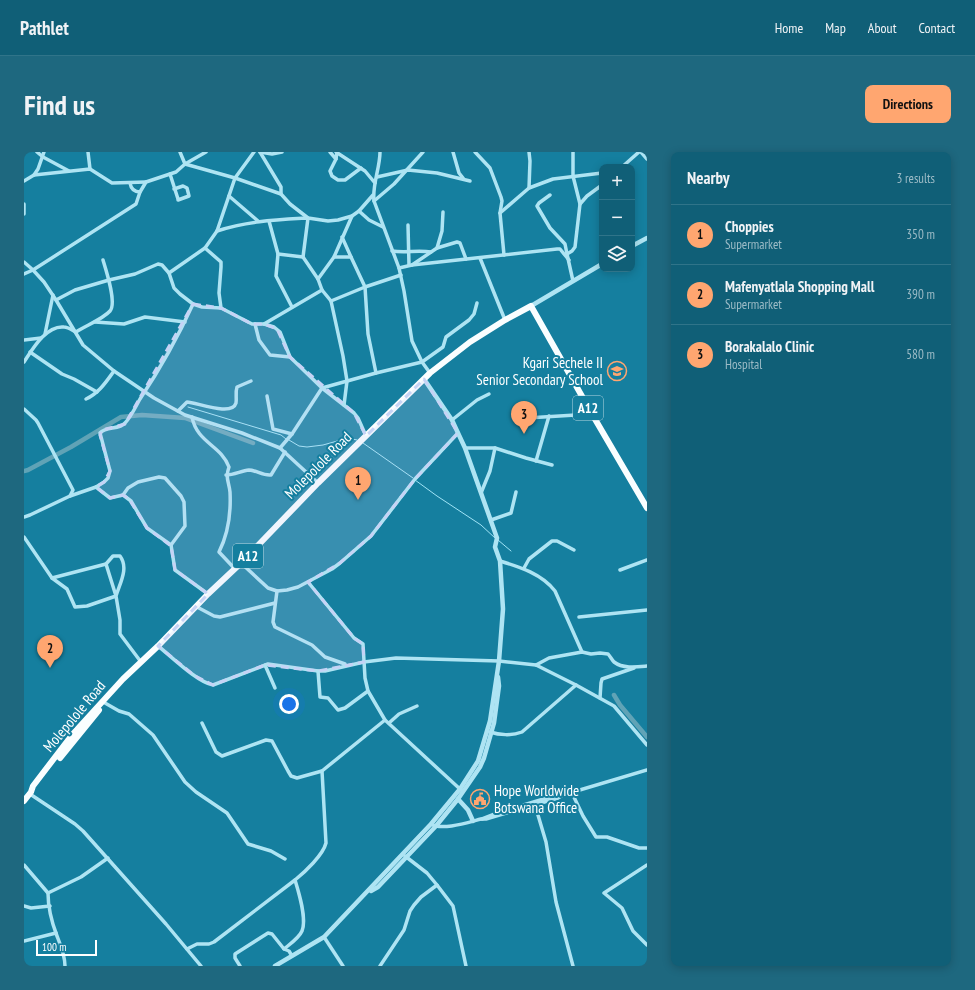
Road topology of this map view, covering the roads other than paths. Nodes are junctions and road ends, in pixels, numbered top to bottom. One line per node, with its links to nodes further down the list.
1 (37, 152): 18 (street)
2 (44, 152): 18 (street)
3 (88, 152): 24 (street)
4 (180, 152): 21 (street)
5 (206, 152): 21 (street)
6 (254, 152): 32 (street)
7 (260, 152): 8 (street); 43 (street)
8 (282, 152)
9 (330, 152): 20 (street)
10 (336, 152): 20 (street); 23 (street)
11 (380, 152): 31 (street)
12 (423, 152): 25 (street)
13 (453, 152): 33 (street)
14 (475, 152): 52 (street)
15 (529, 152): 41 (street)
16 (573, 152): 30 (street)
17 (640, 152): 19 (street); 22 (street)
18 (43, 157): 26 (street); 29 (street)
19 (647, 158)
20 (336, 159): 23 (street)
21 (185, 164): 28 (street); 32 (street)
22 (626, 164)
23 (361, 168): 38 (street)
24 (90, 169): 26 (street); 37 (street)
25 (408, 170): 31 (street); 33 (street); 47 (street)
26 (70, 171): 29 (street)
27 (599, 173): 30 (street)
28 (170, 174): 36 (street); 40 (street)
29 (34, 175): 34 (street)
30 (573, 176): 41 (street); 49 (street)
31 (377, 177): 38 (street)
32 (235, 178): 43 (street); 46 (street)
33 (463, 178): 35 (street)
34 (24, 180)
35 (470, 180)
36 (146, 182): 37 (street); 42 (street)
37 (130, 183): 42 (street)
38 (375, 183): 44 (street)
39 (599, 187): 49 (street)
40 (174, 188): 40 (street)
41 (529, 188): 52 (street)
42 (140, 192): 87 (street)
43 (281, 194): 55 (street)
44 (373, 195): 47 (street); 50 (street)
45 (550, 195): 69 (street)
46 (229, 196): 57 (street); 62 (street)
47 (374, 201): 61 (street)
48 (24, 204): 53 (street)
49 (580, 204): 74 (street)
50 (359, 211): 54 (street); 61 (street)
51 (443, 212): 67 (street)
52 (500, 213): 75 (street)
53 (24, 214)
54 (352, 216): 56 (street); 60 (street)
55 (308, 218): 56 (street); 58 (street); 76 (street)
56 (338, 220): 60 (street)
57 (258, 221): 58 (street); 62 (street)
58 (269, 221): 73 (street)
59 (408, 225): 71 (street)
60 (346, 227): 63 (street)
61 (383, 227): 70 (street)
62 (217, 231): 66 (street)
63 (342, 237): 77 (street); 78 (street)
64 (647, 238): 65 (street)
65 (635, 244)
66 (205, 248): 88 (street); 103 (street)
67 (437, 248): 72 (street); 80 (street)
68 (560, 249): 69 (street); 75 (street); 82 (street)
69 (567, 249): 74 (street)
70 (392, 251): 71 (street); 86 (street)
71 (409, 251): 72 (street); 84 (street)
72 (431, 252): 84 (street)
73 (278, 254): 76 (street); 102 (street)
74 (567, 254): 82 (street)
75 (504, 255): 79 (street)
76 (303, 257): 91 (street)
77 (334, 257): 78 (street); 91 (street)
78 (351, 257): 94 (street)
79 (480, 258): 80 (street); 104 (street)
80 (466, 259): 84 (street)
81 (103, 260): 92 (street)
82 (569, 260): 93 (street)
83 (24, 262): 87 (street)
84 (410, 265): 86 (street)
85 (599, 266): 93 (street)
86 (399, 268): 90 (street)
87 (33, 270): 89 (street); 96 (street)
88 (169, 273): 92 (street); 100 (street)
89 (24, 274)
90 (401, 276): 94 (street); 116 (street)
91 (318, 279): 95 (street)
92 (109, 280): 97 (street); 105 (street)
93 (573, 281): 101 (street)
94 (364, 287): 98 (street); 118 (street)
95 (322, 290): 98 (street); 102 (street)
96 (53, 295): 97 (street); 110 (street)
97 (56, 300): 109 (street)
98 (331, 302): 122 (street)
99 (477, 302): 116 (street)
100 (193, 304): 103 (street); 106 (street)
101 (531, 306): 104 (main road, Molepolole Road / A12); 132 (main road, A12)
102 (292, 307): 108 (street)
103 (221, 308): 107 (street)
104 (505, 320): 119 (main road, Molepolole Road / A12)
105 (94, 322): 106 (street); 109 (street)
106 (185, 322): 125 (street)
107 (255, 324): 108 (street); 114 (street)
108 (264, 324): 114 (street)
109 (76, 332): 110 (street); 117 (street)
110 (45, 334): 111 (street)
111 (41, 338): 112 (street); 113 (street)
112 (24, 340)
113 (30, 352): 115 (street); 124 (street)
114 (290, 357): 123 (street)
115 (25, 359)
116 (422, 362): 118 (street); 119 (street)
117 (114, 371): 124 (street); 125 (street)
118 (376, 373): 122 (street)
119 (430, 373): 120 (main road, Molepolole Road / A12)
120 (424, 379): 136 (street); 139 (main road, Molepolole Road / A12)
121 (251, 381): 131 (street)
122 (347, 381): 123 (street); 129 (street)
123 (322, 388): 129 (street); 138 (street)
124 (97, 392): 128 (street)
125 (145, 392): 131 (street); 148 (street)
126 (490, 394): 136 (street)
127 (267, 396): 138 (street)
128 (86, 399)
129 (344, 406): 139 (street)
130 (24, 409): 152 (street)
131 (178, 411): 134 (street)
132 (592, 414): 133 (street); 153 (main road, A12)
133 (549, 416): 135 (street); 144 (street)
134 (192, 418): 140 (street); 146 (street)
135 (526, 418)
136 (452, 420): 137 (street)
137 (458, 432): 141 (street); 167 (street)
138 (292, 434): 140 (street)
139 (366, 436): 147 (main road, Molepolole Road / A12)
140 (280, 448): 143 (street)
141 (465, 448): 142 (street); 150 (street)
142 (495, 448): 144 (street); 150 (street)
143 (285, 452): 146 (street); 147 (street)
144 (536, 461): 145 (street)
145 (552, 465)
146 (226, 475): 164 (street)
147 (318, 483): 161 (main road, Molepolole Road / A12)
148 (96, 487): 151 (street); 152 (street)
149 (516, 492): 155 (street)
150 (481, 493): 155 (street)
151 (123, 495): 157 (street); 157 (street)
152 (70, 496): 154 (street)
153 (647, 508)
154 (24, 517)
155 (491, 520): 160 (street)
156 (24, 537): 166 (street)
157 (171, 545): 169 (street)
158 (574, 550): 163 (street)
159 (647, 560): 165 (street)
160 (500, 561): 163 (street); 177 (street)
161 (241, 563): 164 (main road, Molepolole Road / A12); 168 (street)
162 (106, 564): 166 (street); 170 (street); 170 (street)
163 (524, 568): 176 (street)
164 (235, 569): 169 (main road, Molepolole Road / A12)
165 (620, 570)
166 (52, 578): 170 (street)
167 (308, 582): 168 (street); 179 (street)
168 (277, 591): 171 (street)
169 (208, 594): 172 (main road, Molepolole Road / A12)
170 (116, 596): 178 (street)
171 (275, 603): 172 (street); 181 (street)
172 (197, 607): 175 (main road, Molepolole Road / A12)
173 (647, 610): 174 (street)
174 (579, 617)
175 (158, 646): 178 (main road, Molepolole Road / A12); 180 (street)
176 (582, 652): 182 (street); 184 (street)
177 (500, 661): 179 (street); 182 (street); 195 (street)
178 (141, 662): 190 (main road, Molepolole Road / A12); 200 (main road, Molepolole Road / A12)
179 (364, 662): 181 (street); 188 (street)
180 (265, 665): 185 (street); 187 (street)
181 (346, 665): 185 (street)
182 (536, 665): 186 (street)
183 (647, 666): 184 (street)
184 (636, 667): 189 (street)
185 (318, 671): 188 (street)
186 (576, 685): 189 (street); 195 (street)
187 (275, 688)
188 (368, 691): 192 (street)
189 (600, 698): 196 (street)
190 (105, 703): 200 (main road, Molepolole Road / A12); 212 (street)
191 (417, 706): 194 (street)
192 (385, 720): 194 (street); 198 (street)
193 (202, 723): 198 (street)
194 (389, 723): 199 (street)
195 (489, 732): 199 (street)
196 (647, 745)
197 (647, 770): 201 (street)
198 (322, 771): 215 (street)
199 (461, 791): 203 (street); 208 (street)
200 (31, 793): 204 (main road, Molepolole Road / A12); 211 (street)
201 (572, 793): 202 (street); 209 (street)
202 (563, 796): 205 (street); 206 (street)
203 (458, 799): 207 (street); 208 (street)
204 (24, 801)
205 (528, 805): 206 (street); 207 (street)
206 (535, 805): 234 (street)
207 (473, 821): 208 (street)
208 (434, 825): 210 (street)
209 (647, 848)
210 (404, 856): 216 (street); 221 (street)
211 (108, 858): 217 (street); 224 (street)
212 (285, 859)
213 (647, 865): 223 (street)
214 (24, 867): 217 (street)
215 (295, 880): 224 (street); 225 (street)
216 (437, 885): 232 (street); 233 (street)
217 (48, 893): 219 (street)
218 (24, 906): 219 (street)
219 (50, 906): 220 (street)
220 (56, 933): 222 (street); 227 (street)
221 (324, 937): 226 (street); 231 (street)
222 (24, 941)
223 (647, 946)
224 (187, 949): 228 (street)
225 (284, 950): 226 (street); 229 (street)
226 (292, 956): 230 (street)
227 (65, 966)
228 (201, 966)
229 (240, 966)
230 (275, 966)
231 (343, 966)
232 (380, 966)
233 (466, 966)
234 (573, 966)

